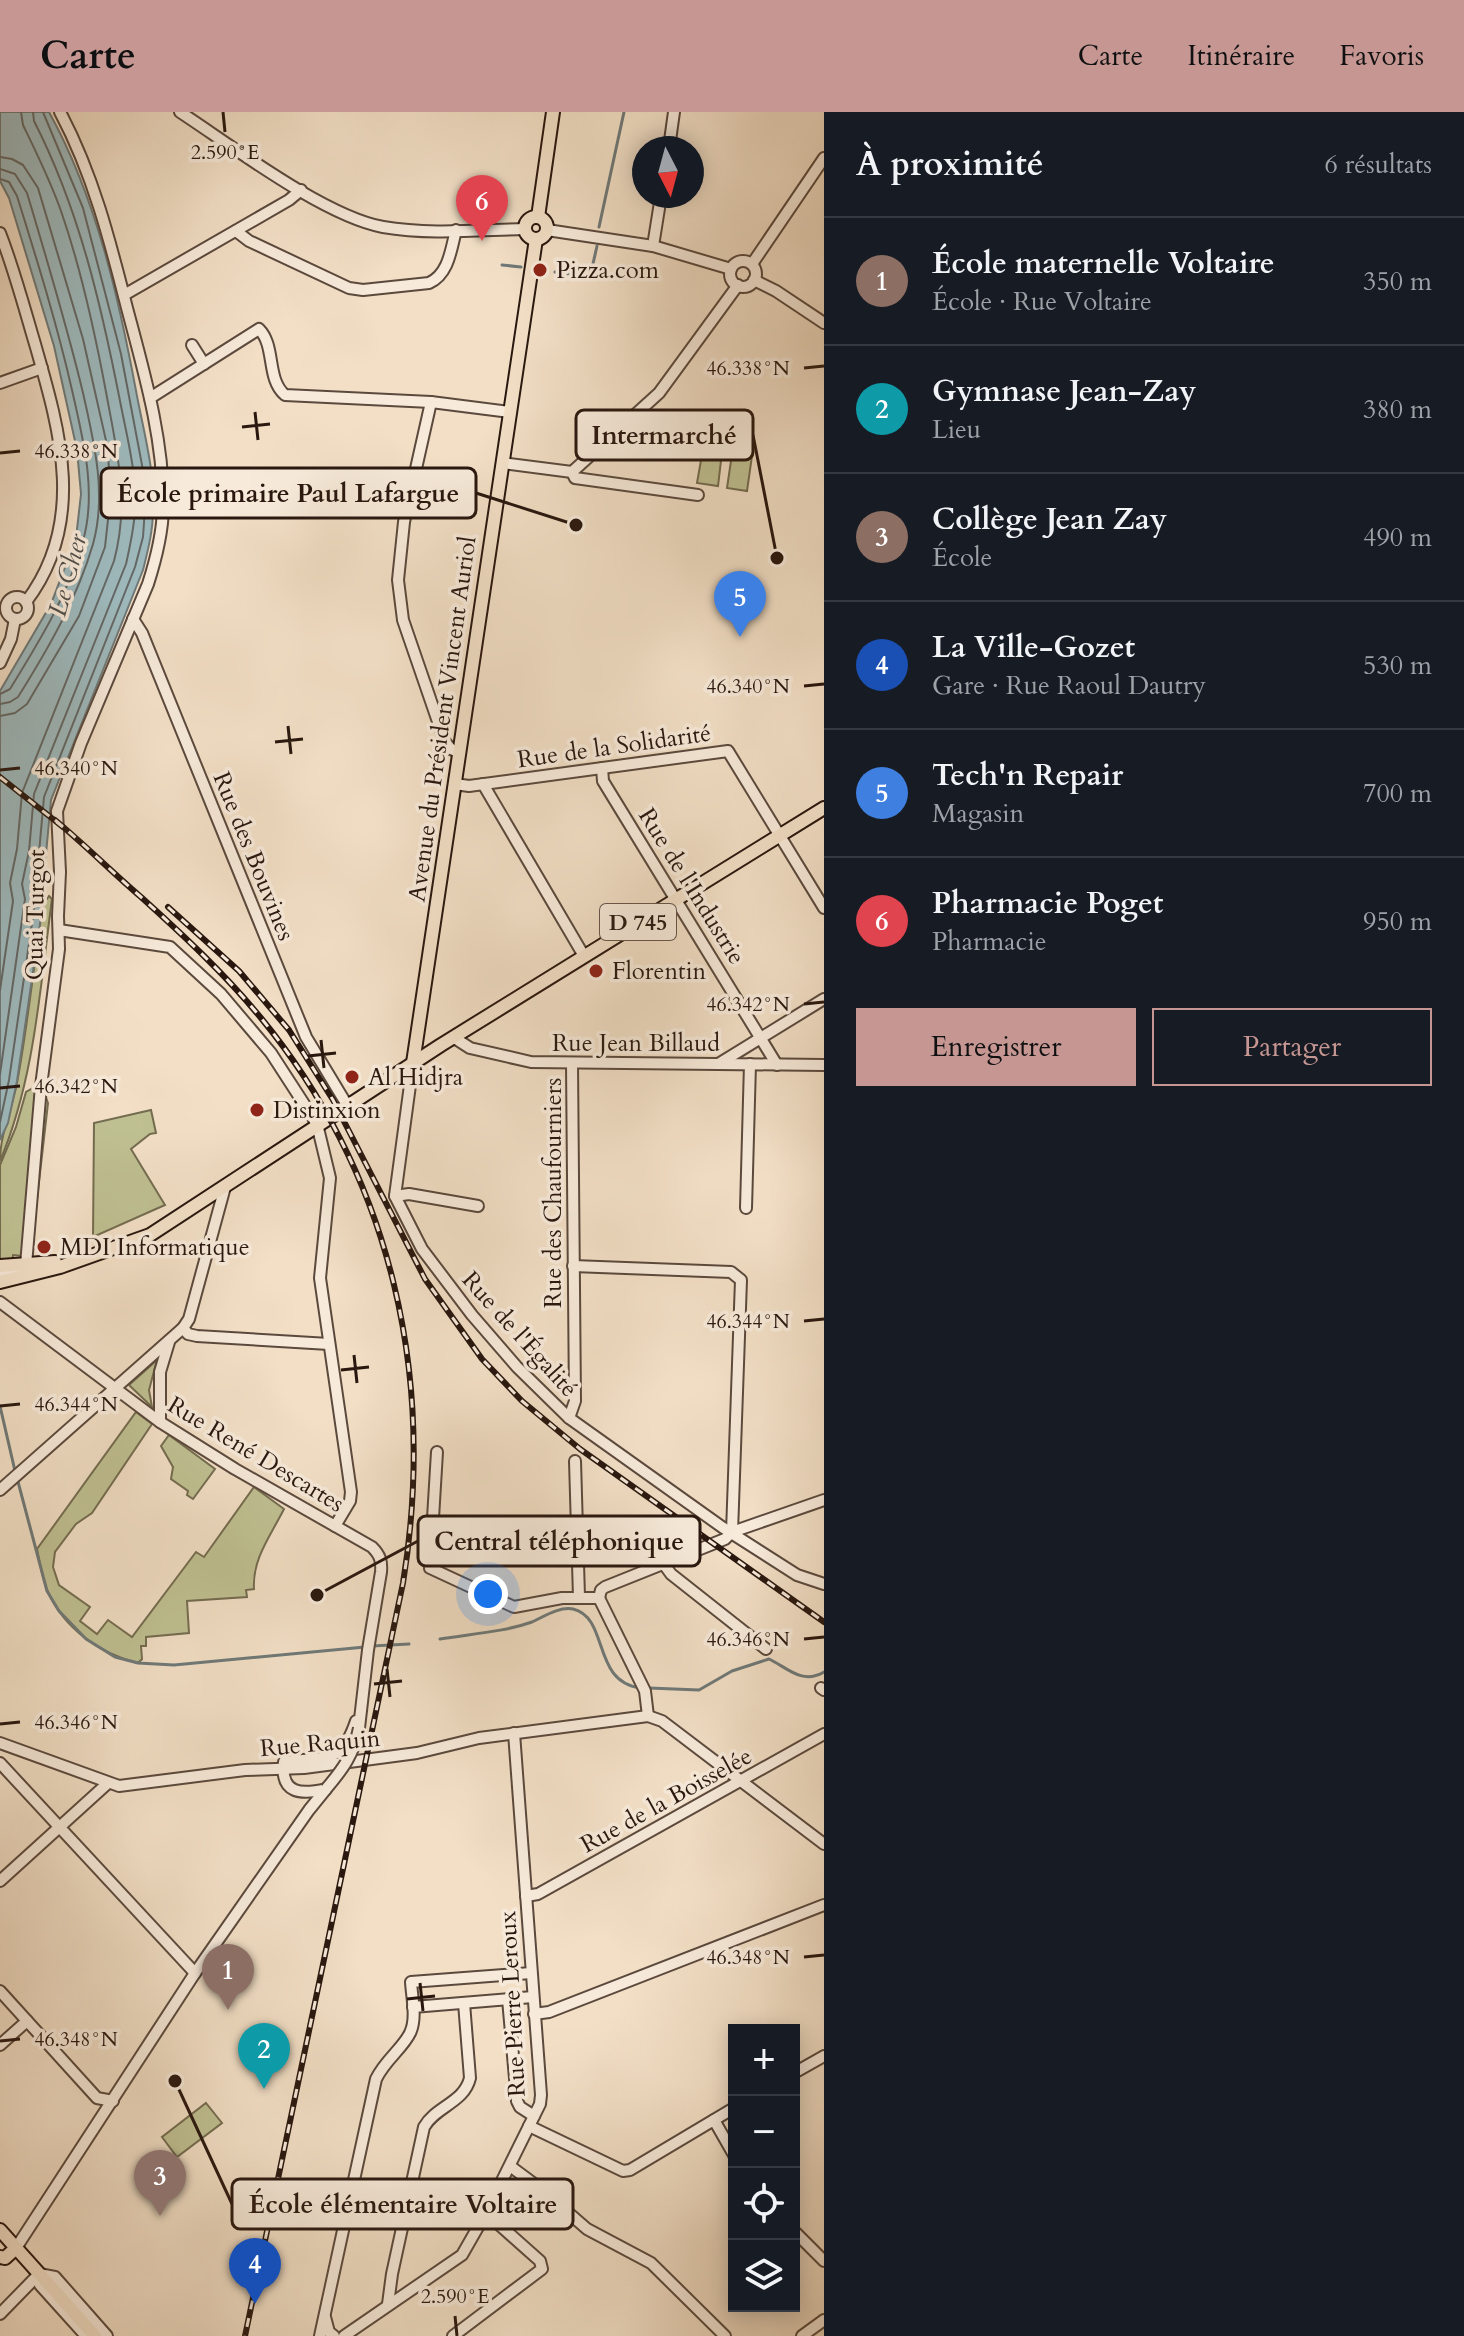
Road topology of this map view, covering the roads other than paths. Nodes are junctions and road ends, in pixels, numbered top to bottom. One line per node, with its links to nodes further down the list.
1 (60, 112): 21 (street, Quai Turgot)
2 (180, 112): 7 (street)
3 (553, 112): 9 (main road)
4 (674, 112): 5 (street)
5 (671, 136)
6 (824, 158): 17 (street)
7 (301, 190): 11 (street); 13 (street)
8 (659, 208): 16 (street)
9 (538, 217): 10 (main road); 12 (main road)
10 (525, 229): 11 (street); 15 (main road)
11 (456, 230): 13 (street)
12 (547, 230): 15 (main road); 16 (street)
13 (236, 231): 21 (street)
14 (0, 233): 25 (street)
15 (536, 239): 29 (main road, Avenue du Président Vincent Auriol)
16 (653, 246): 18 (street)
17 (752, 264): 18 (street); 19 (street)
18 (731, 269): 20 (street)
19 (754, 280): 20 (street); 22 (street)
20 (738, 285): 31 (street)
21 (124, 295): 27 (street, Quai Turgot)
22 (824, 323)
23 (192, 345): 24 (street)
24 (204, 364): 27 (street); 28 (street)
25 (42, 368): 26 (street); 34 (street)
26 (0, 383)
27 (150, 398): 36 (street, Quai Turgot)
28 (431, 402): 29 (street); 38 (street)
29 (510, 412): 30 (main road, Avenue du Président Vincent Auriol)
30 (502, 463): 31 (street); 38 (main road, Avenue du Président Vincent Auriol)
31 (572, 472): 32 (street)
32 (698, 495)
33 (4, 598): 34 (street); 35 (street)
34 (26, 602): 35 (street)
35 (15, 619): 37 (street)
36 (133, 619): 46 (street, Quai Turgot); 57 (street, Rue des Bouvines)
37 (0, 663)
38 (460, 753): 40 (main road, Avenue du Président Vincent Auriol)
39 (602, 768): 41 (street, Rue de la Solidarité); 43 (street, Rue de la Solidarité); 44 (street, Rue de l'Industrie)
40 (455, 784): 41 (street, Rue de la Solidarité); 51 (main road, Avenue du Président Vincent Auriol)
41 (483, 784): 47 (street)
42 (824, 808): 43 (main road, D 745)
43 (780, 835): 44 (main road, D 745); 45 (street)
44 (676, 899): 47 (main road, D 745); 49 (street, Rue de l'Industrie)
45 (824, 908)
46 (59, 930): 58 (street); 65 (street, Quai Turgot)
47 (584, 956): 50 (main road, D 745)
48 (824, 999): 49 (street)
49 (762, 1036): 53 (street); 55 (street, Rue de l'Industrie)
50 (453, 1037): 51 (main road, D 745); 52 (street, Rue Jean Billaud)
51 (413, 1063): 57 (main road); 60 (street)
52 (572, 1063): 53 (street, Rue Jean Billaud); 69 (street, Rue des Chaufourniers)
53 (720, 1063): 54 (street, Rue Jean Billaud)
54 (750, 1064): 55 (street, Rue Jean Billaud); 63 (street)
55 (777, 1065): 56 (street, Rue Jean Billaud)
56 (824, 1065)
57 (347, 1105): 58 (main road)
58 (317, 1124): 59 (main road); 75 (street)
59 (225, 1187): 61 (main road); 64 (street)
60 (395, 1191): 62 (street); 77 (street, Rue de l'Égalité)
61 (194, 1206): 64 (street); 66 (main road)
62 (478, 1206)
63 (746, 1208)
64 (209, 1240): 73 (street)
65 (28, 1246): 68 (street, Quai Turgot); 70 (street)
66 (86, 1258): 67 (main road); 71 (main road)
67 (41, 1264): 68 (main road); 70 (street)
68 (26, 1265): 70 (main road)
69 (573, 1266): 77 (street, Rue des Chaufourniers); 85 (street)
70 (3, 1269)
71 (0, 1282)
72 (0, 1302): 76 (street, Rue René Descartes)
73 (183, 1328): 74 (street); 75 (street)
74 (170, 1340): 76 (street); 78 (street)
75 (329, 1344): 84 (street)
76 (115, 1387): 78 (street, Rue René Descartes); 82 (street)
77 (569, 1418): 85 (street, Rue de l'Égalité)
78 (160, 1422): 84 (street, Rue René Descartes)
79 (437, 1452): 88 (street)
80 (575, 1461): 88 (street)
81 (0, 1475): 82 (street)
82 (2, 1488)
83 (824, 1500): 85 (street)
84 (335, 1526): 91 (street, Rue René Descartes)
85 (732, 1532): 86 (street); 87 (street, Rue de l'Égalité)
86 (663, 1563): 89 (street); 90 (street)
87 (824, 1584)
88 (579, 1597): 89 (street)
89 (599, 1598): 92 (street)
90 (766, 1649)
91 (362, 1702): 97 (street); 100 (street, bridge)
92 (648, 1716): 93 (street, Rue Raquin); 98 (street)
93 (514, 1733): 97 (street, Rue Raquin); 104 (street, Rue Pierre Leroux)
94 (824, 1734): 98 (street, Rue de la Boisselée)
95 (0, 1743): 99 (street, Rue Raquin)
96 (0, 1763): 101 (street)
97 (283, 1769): 99 (street, Rue Raquin); 100 (street)
98 (741, 1781): 102 (street); 104 (street, Rue de la Boisselée)
99 (108, 1783): 101 (street)
100 (326, 1789): 106 (street)
101 (60, 1826): 103 (street); 106 (street)
102 (824, 1844)
103 (0, 1881)
104 (526, 1896): 107 (street, Rue Pierre Leroux)
105 (824, 1905): 113 (street)
106 (195, 1973): 118 (street)
107 (531, 1973): 109 (street, Rue Pierre Leroux); 112 (street)
108 (1, 1994): 114 (street)
109 (533, 1997): 110 (street); 113 (street, Rue Pierre Leroux)
110 (508, 1999): 111 (street); 121 (street)
111 (464, 2003): 112 (street); 131 (street)
112 (413, 2007): 133 (street)
113 (534, 2014): 121 (street, Rue Pierre Leroux)
114 (27, 2021): 115 (street); 118 (street)
115 (0, 2045)
116 (824, 2056): 117 (street)
117 (800, 2070)
118 (113, 2101): 127 (street)
119 (728, 2112): 120 (street)
120 (714, 2120): 121 (street); 122 (street)
121 (532, 2121): 123 (street, Rue Pierre Leroux)
122 (728, 2144)
123 (510, 2166): 124 (street, Rue Pierre Leroux); 142 (street)
124 (486, 2213): 131 (street, Rue Pierre Leroux); 141 (street)
125 (0, 2230): 127 (main road)
126 (800, 2237): 129 (street)
127 (16, 2248): 128 (main road); 130 (main road)
128 (0, 2257)
129 (824, 2261)
130 (39, 2274): 132 (street); 135 (street); 136 (main road); 137 (street)
131 (388, 2304): 140 (street, Rue Pierre Leroux)
132 (0, 2314)
133 (325, 2315): 138 (street); 139 (street)
134 (824, 2320): 143 (street)
135 (86, 2336)
136 (95, 2336)
137 (107, 2336)
138 (320, 2336)
139 (334, 2336)
140 (344, 2336)
141 (453, 2336)
142 (725, 2336)
143 (802, 2336)

